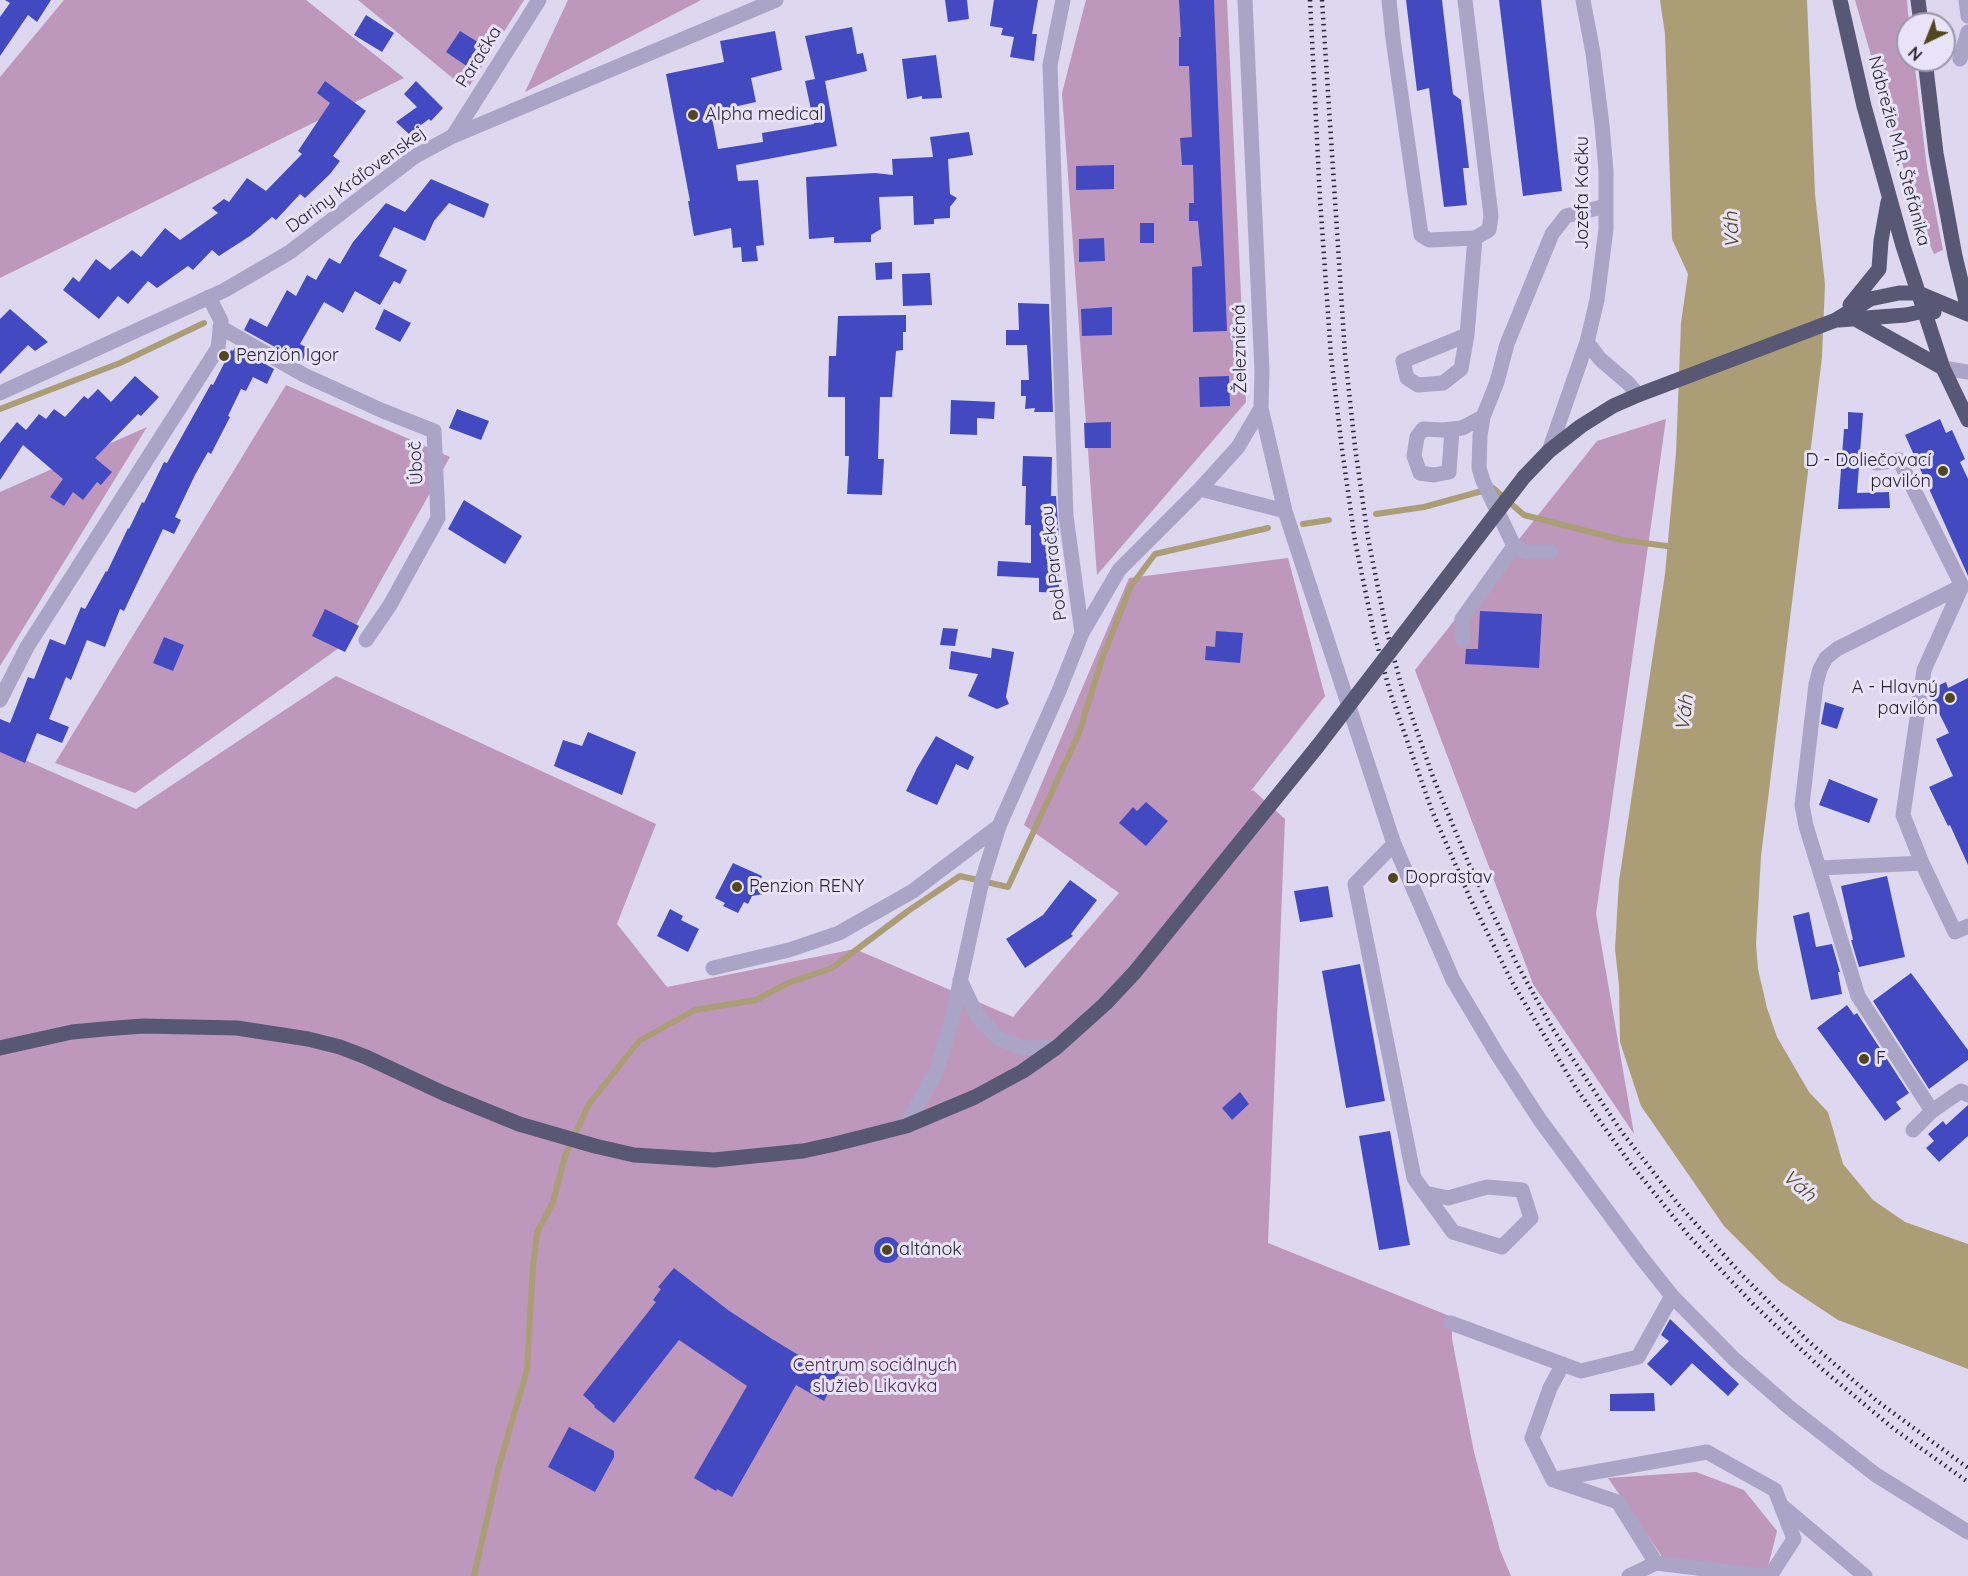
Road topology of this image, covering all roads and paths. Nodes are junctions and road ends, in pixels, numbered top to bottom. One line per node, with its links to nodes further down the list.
1 (539, 0): 14 (street, Paračka)
2 (776, 0): 14 (street, Dariny Kráľovenskej)
3 (1063, 0): 42 (street, Pod Paračkou)
4 (1245, 0): 31 (street, Železničná)
5 (1389, 0): 17 (street)
6 (1465, 0): 17 (street)
7 (1583, 0): 16 (street, Jozefa Kačku)
8 (1840, 0): 15 (main road, Nábrežie M.R. Štefánika)
9 (1966, 0): 10 (street)
10 (1968, 15)
11 (1968, 32): 12 (street)
12 (1960, 59)
13 (1926, 72): 21 (main road, Nábrežie M.R. Štefánika)
14 (453, 136): 19 (street, Dariny Kráľovenskej)
15 (1889, 199): 18 (main road, Nábrežie M.R. Štefánika); 23 (main road)
16 (1606, 206): 26 (street, Jozefa Kačku); 32 (street)
17 (1475, 238): 25 (street)
18 (1918, 293): 20 (main road, Nábrežie M.R. Štefánika); 21 (main road); 23 (main road)
19 (209, 297): 24 (street); 29 (street, Dariny Kráľovenskej)
20 (1924, 311): 21 (main road); 22 (main road); 27 (main road, Nábrežie M.R. Štefánika)
21 (1968, 313)
22 (1856, 319): 23 (main road); 27 (main road)
23 (1836, 320): 30 (main road)
24 (220, 327): 43 (street, Úboč); 45 (street)
25 (1467, 335)
26 (1587, 342): 30 (street); 35 (street, Jozefa Kačku)
27 (1944, 368): 28 (street); 33 (main road, Nábrežie M.R. Štefánika)
28 (1968, 372)
29 (0, 393)
30 (1638, 395): 35 (main road)
31 (1261, 408): 37 (street, Železničná); 38 (street)
32 (1483, 417): 34 (street); 39 (street)
33 (1968, 420)
34 (1452, 429)
35 (1549, 451): 53 (main road, bridge)
36 (1876, 463): 41 (street)
37 (1200, 489): 38 (street); 42 (street, Železničná)
38 (1285, 511): 47 (street)
39 (1514, 546): 40 (street); 44 (street)
40 (1551, 552)
41 (1966, 588): 48 (street); 49 (street)
42 (1082, 633): 46 (street, Pod Paračkou)
43 (366, 640)
44 (1462, 640)
45 (0, 700)
46 (999, 826): 51 (street); 52 (street, Pod Paračkou)
47 (1394, 844): 59 (street); 60 (street)
48 (1922, 863): 49 (street); 50 (street)
49 (1820, 867): 56 (street)
50 (1968, 926)
51 (713, 968)
52 (960, 980): 53 (street); 57 (street, Pod Paračkou)
53 (1057, 1047): 57 (main road)
54 (0, 1048): 57 (main road)
55 (1968, 1095): 56 (street)
56 (1932, 1111): 58 (street)
57 (906, 1126)
58 (1913, 1130)
59 (1425, 1193): 59 (street)
60 (1672, 1296): 62 (street); 65 (street)
61 (1451, 1323): 62 (street)
62 (1563, 1364): 63 (street)
63 (1553, 1480): 64 (street); 66 (street)
64 (1781, 1505): 69 (street); 70 (street)
65 (1968, 1532)
66 (1656, 1563): 67 (street); 68 (street)
67 (1629, 1576)
68 (1763, 1576)
69 (1770, 1576)
70 (1865, 1576)

